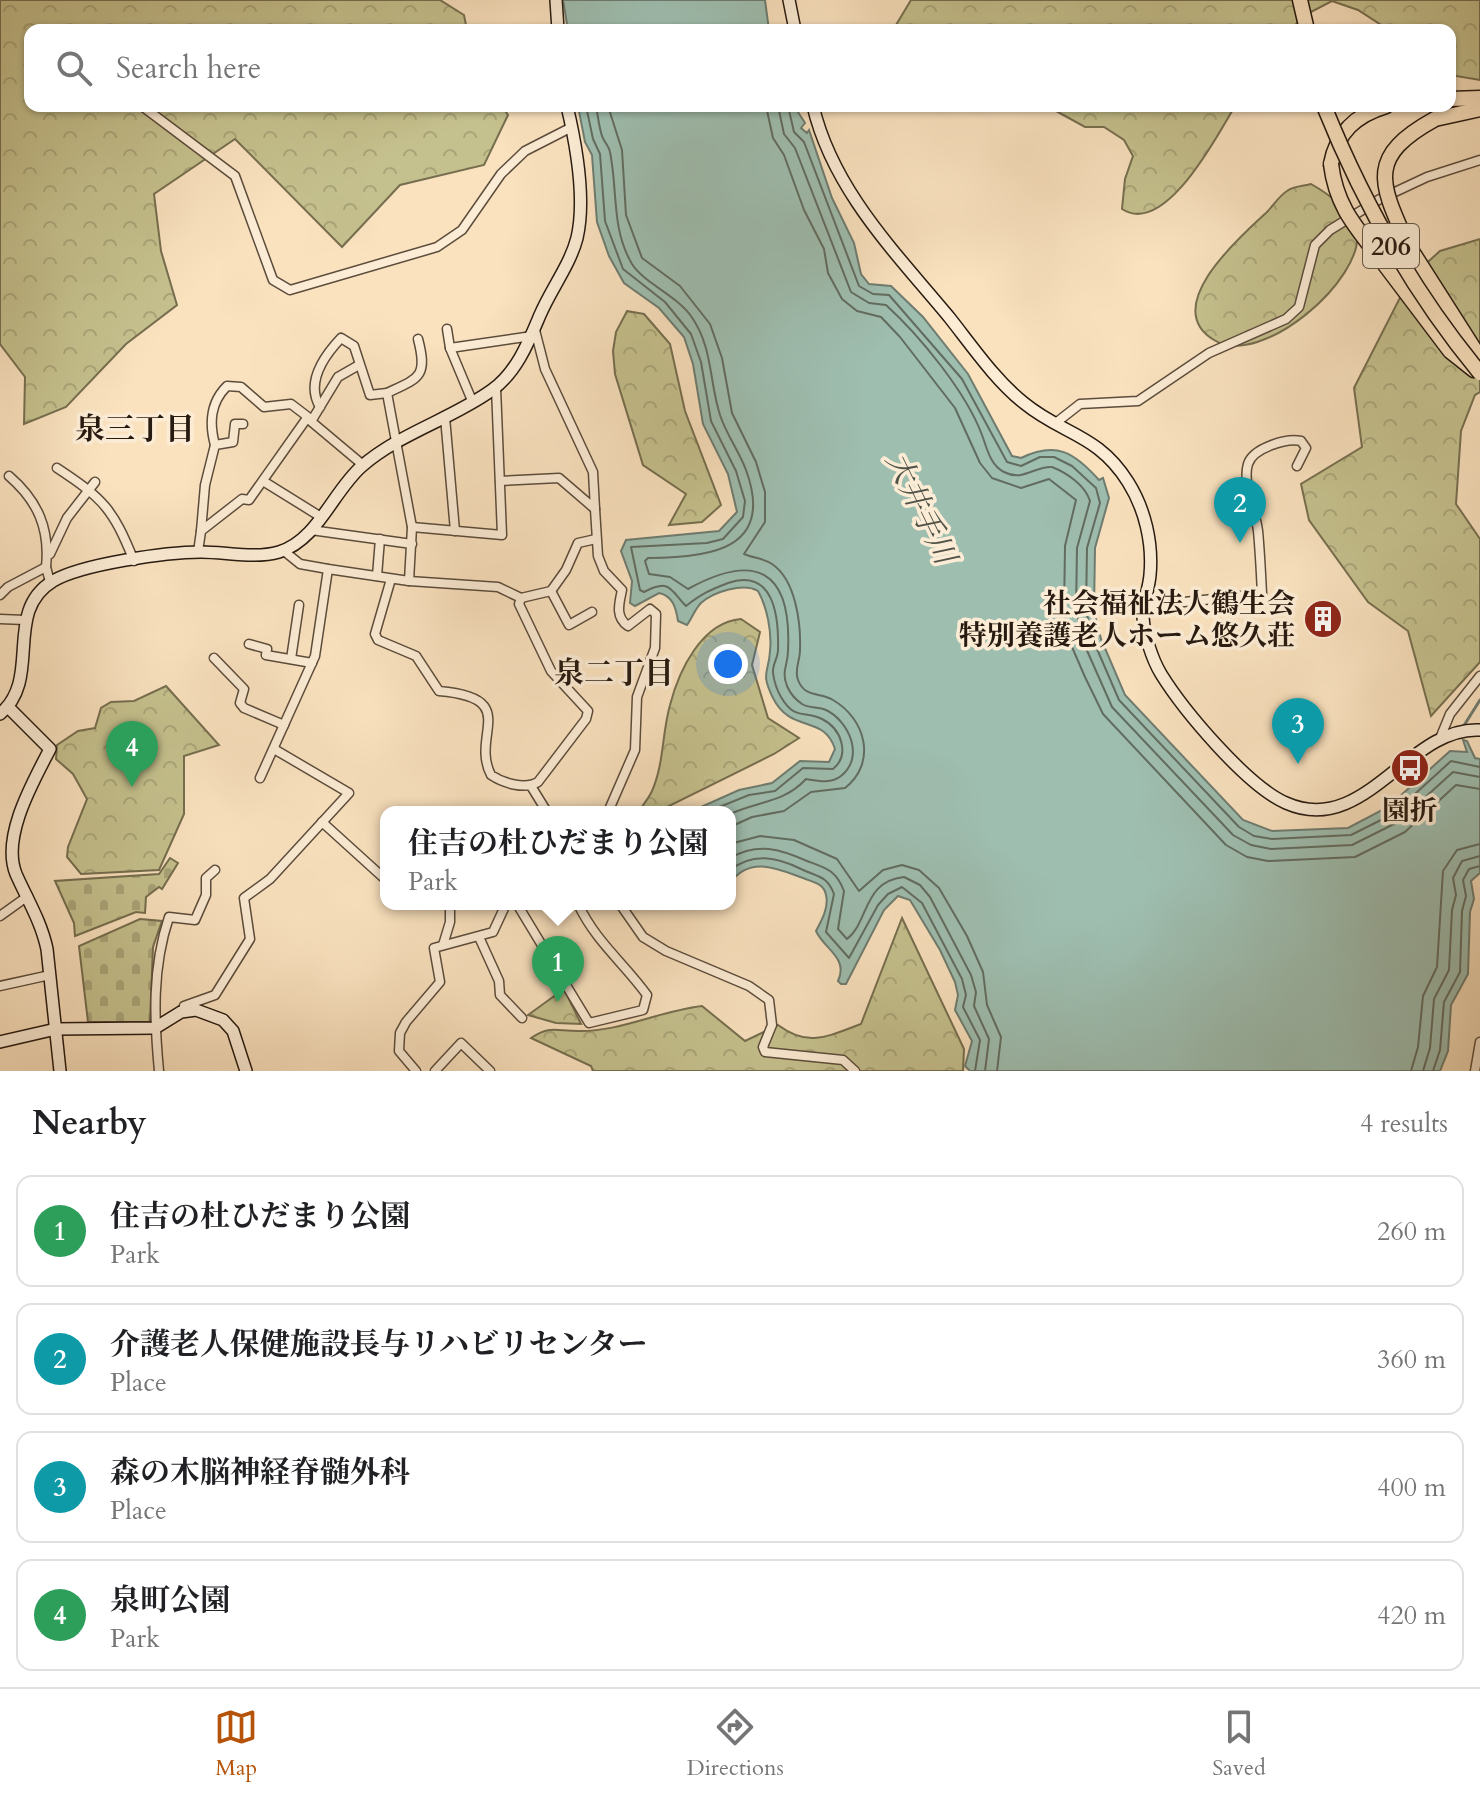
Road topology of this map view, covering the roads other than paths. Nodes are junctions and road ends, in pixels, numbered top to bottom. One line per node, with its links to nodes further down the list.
1 (556, 0): 5 (street)
2 (789, 0): 6 (street)
3 (1294, 0): 7 (highway)
4 (1300, 0): 8 (highway)
5 (558, 24)
6 (794, 24)
7 (1300, 24)
8 (1306, 24)
9 (1480, 98): 10 (highway)
10 (1456, 99)
11 (1480, 109): 24 (highway, bridge)
12 (150, 112): 18 (street)
13 (568, 112): 18 (street)
14 (815, 112): 33 (street)
15 (1327, 112): 26 (highway, 206, bridge)
16 (1334, 112): 24 (highway, 206, bridge)
17 (1370, 112): 26 (highway, bridge)
18 (572, 127): 21 (street)
19 (1480, 160): 33 (street)
20 (447, 329): 23 (street)
21 (534, 333): 23 (street); 27 (street); 44 (street)
22 (418, 339): 28 (street)
23 (450, 348): 29 (street)
24 (1480, 361)
25 (359, 365): 28 (street); 30 (street); 30 (street)
26 (1480, 374)
27 (496, 388): 29 (street); 42 (street)
28 (387, 393): 35 (street)
29 (473, 403): 31 (street)
30 (320, 407): 32 (street)
31 (445, 417): 35 (street); 49 (street)
32 (307, 418): 36 (street); 37 (street); 41 (street)
33 (1057, 422): 66 (street)
34 (243, 424): 36 (street)
35 (397, 442): 37 (street); 46 (street)
36 (215, 445): 48 (street)
37 (363, 465): 45 (street)
38 (1297, 466): 66 (street)
39 (57, 468): 43 (street)
40 (9, 476): 56 (street)
41 (263, 481): 45 (street); 48 (street)
42 (500, 481): 44 (street); 49 (street)
43 (92, 485): 55 (street); 56 (street)
44 (595, 509): 51 (street)
45 (321, 517): 47 (street)
46 (412, 527): 49 (street); 52 (street)
47 (311, 530): 50 (street); 53 (street)
48 (201, 531): 54 (street)
49 (455, 531)
50 (380, 539): 52 (street); 58 (street)
51 (596, 539): 62 (street); 83 (street)
52 (412, 544): 60 (street)
53 (284, 551): 54 (street); 57 (street)
54 (198, 552): 55 (street)
55 (134, 561): 61 (street)
56 (46, 565): 61 (street); 63 (street)
57 (328, 569): 58 (street); 73 (street)
58 (377, 576): 59 (street)
59 (391, 579): 60 (street); 81 (street)
60 (409, 581): 64 (street)
61 (50, 582): 69 (street)
62 (551, 591): 64 (street); 67 (street)
63 (0, 595)
64 (521, 598): 81 (street)
65 (299, 605): 72 (street)
66 (1145, 606): 78 (street)
67 (592, 612)
68 (0, 619): 69 (street)
69 (25, 620): 75 (street)
70 (249, 644): 72 (street)
71 (214, 658): 76 (street)
72 (291, 659): 73 (street)
73 (312, 663): 76 (street)
74 (1480, 676): 78 (street)
75 (4, 711): 87 (street)
76 (284, 725): 79 (street)
77 (1475, 730): 78 (street)
78 (1441, 736)
79 (274, 749): 80 (street); 84 (street)
80 (260, 778)
81 (531, 786): 82 (street)
82 (543, 806)
83 (611, 806)
84 (322, 822): 86 (street); 98 (street)
85 (215, 870): 100 (street)
86 (380, 875)
87 (28, 896): 93 (street); 96 (street)
88 (450, 910): 95 (street)
89 (503, 910): 94 (street)
90 (521, 910): 91 (street)
91 (582, 910)
92 (624, 910): 110 (street)
93 (0, 916)
94 (479, 937): 95 (street); 99 (street)
95 (443, 945): 107 (street)
96 (50, 975): 97 (street); 101 (street)
97 (0, 986)
98 (184, 1006)
99 (522, 1018)
100 (155, 1028): 101 (street); 105 (street); 106 (street)
101 (56, 1029): 102 (street); 104 (street)
102 (0, 1042)
103 (1480, 1042): 111 (street)
104 (60, 1071)
105 (159, 1071)
106 (246, 1071)
107 (416, 1071)
108 (435, 1071): 109 (street)
109 (490, 1071)
110 (855, 1071)
111 (1475, 1071)

